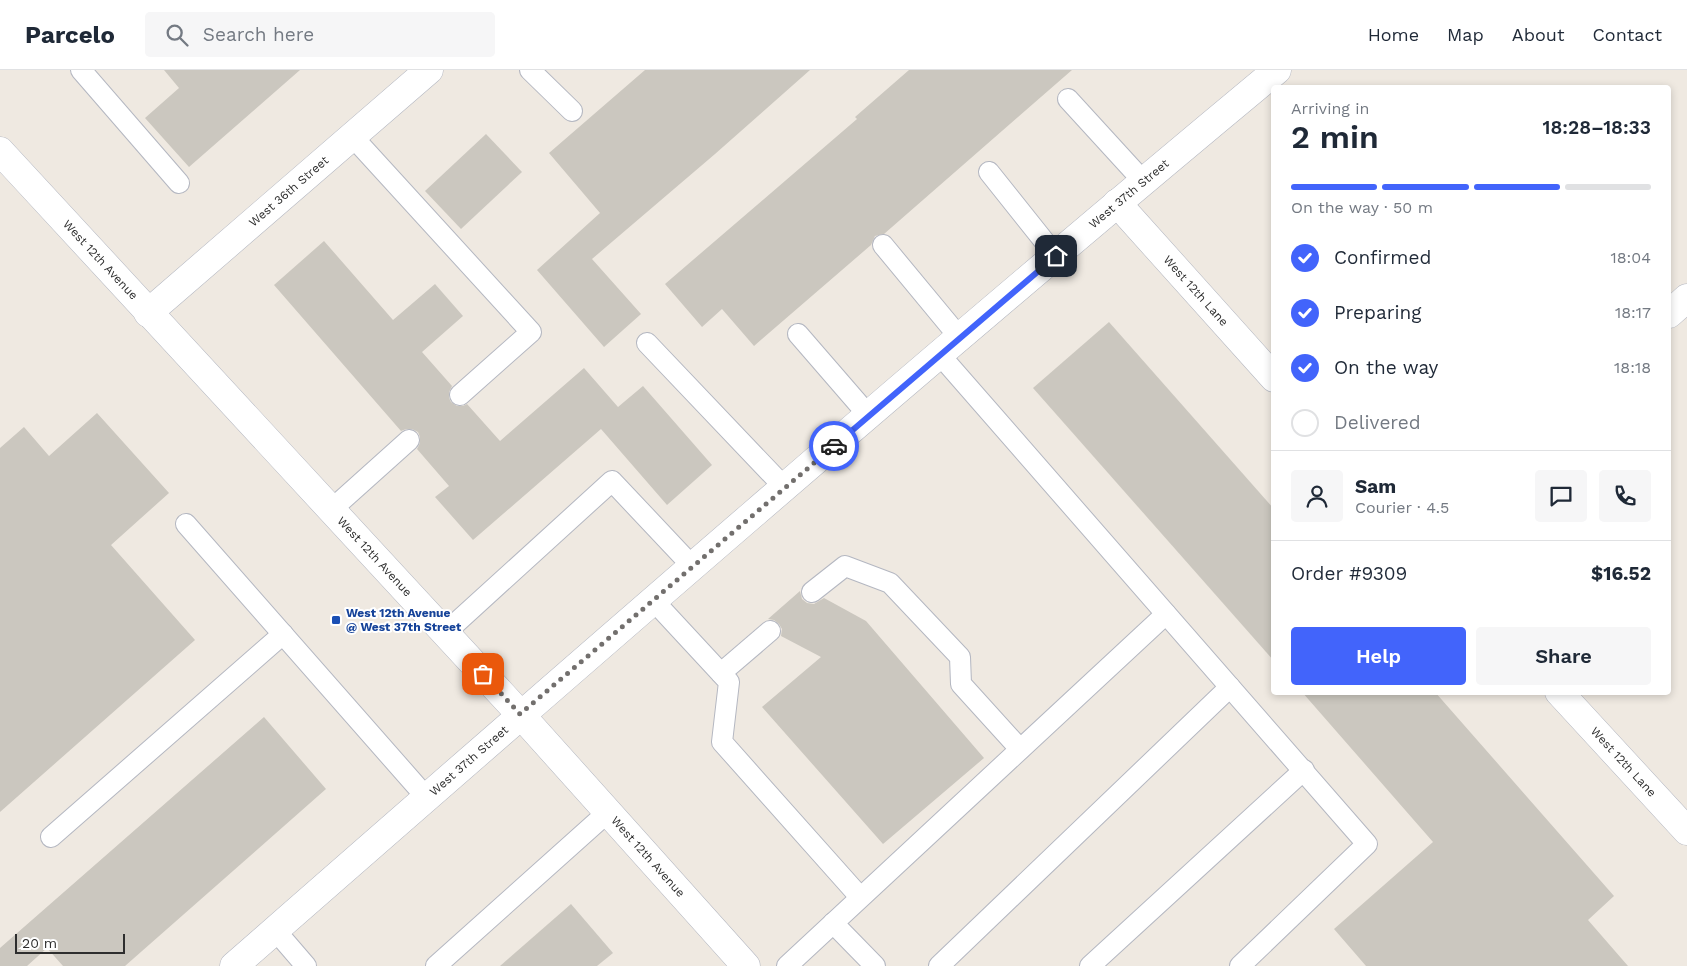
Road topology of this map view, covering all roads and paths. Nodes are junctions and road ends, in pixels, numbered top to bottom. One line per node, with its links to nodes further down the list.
1 (81, 70): 11 (lane)
2 (429, 70): 7 (street, West 36th Street)
3 (530, 70): 6 (lane)
4 (1277, 70): 10 (street, West 37th Street)
5 (1068, 99): 10 (lane)
6 (572, 111)
7 (352, 136): 17 (street, West 36th Street); 23 (lane)
8 (1, 154): 17 (street, West 12th Avenue)
9 (989, 172): 14 (lane)
10 (1143, 181): 12 (street, West 37th Street)
11 (179, 183)
12 (1117, 203): 14 (street, West 37th Street); 22 (street, West 12th Lane)
13 (883, 245): 19 (lane)
14 (1056, 256): 19 (street, West 37th Street)
15 (1687, 298): 16 (street)
16 (1671, 312)
17 (148, 313): 27 (street, West 12th Avenue)
18 (798, 334): 24 (lane)
19 (960, 338): 21 (street, West 37th Street)
20 (647, 342): 26 (lane)
21 (940, 355): 24 (street, West 37th Street); 32 (lane)
22 (1271, 375)
23 (460, 395)
24 (869, 416): 26 (street, West 37th Street)
25 (409, 440): 27 (lane)
26 (785, 488): 29 (street, West 37th Street)
27 (331, 510): 34 (street, West 12th Avenue)
28 (186, 524): 35 (lane)
29 (693, 567): 31 (street, West 37th Street); 34 (lane)
30 (812, 592): 40 (lane)
31 (653, 600): 36 (lane); 39 (street, West 37th Street)
32 (1166, 614): 37 (lane); 40 (lane)
33 (770, 630): 36 (lane)
34 (445, 632): 39 (street, West 12th Avenue)
35 (283, 634): 42 (lane); 45 (lane)
36 (720, 673): 46 (lane)
37 (1230, 687): 41 (lane); 55 (lane)
38 (1562, 695): 44 (street, West 12th Lane)
39 (520, 714): 42 (street, West 37th Street); 43 (street, West 12th Avenue)
40 (1020, 749): 46 (lane)
41 (1304, 770): 56 (lane); 57 (lane)
42 (426, 797): 48 (street, West 37th Street)
43 (608, 812): 51 (lane); 52 (street, West 12th Avenue)
44 (1687, 831)
45 (51, 837)
46 (860, 897): 47 (lane)
47 (833, 923): 53 (lane); 54 (lane)
48 (275, 930): 49 (street, West 37th Street); 50 (lane)
49 (234, 966)
50 (306, 966)
51 (436, 966)
52 (746, 966)
53 (787, 966)
54 (875, 966)
55 (939, 966)
56 (1090, 966)
57 (1240, 966)

